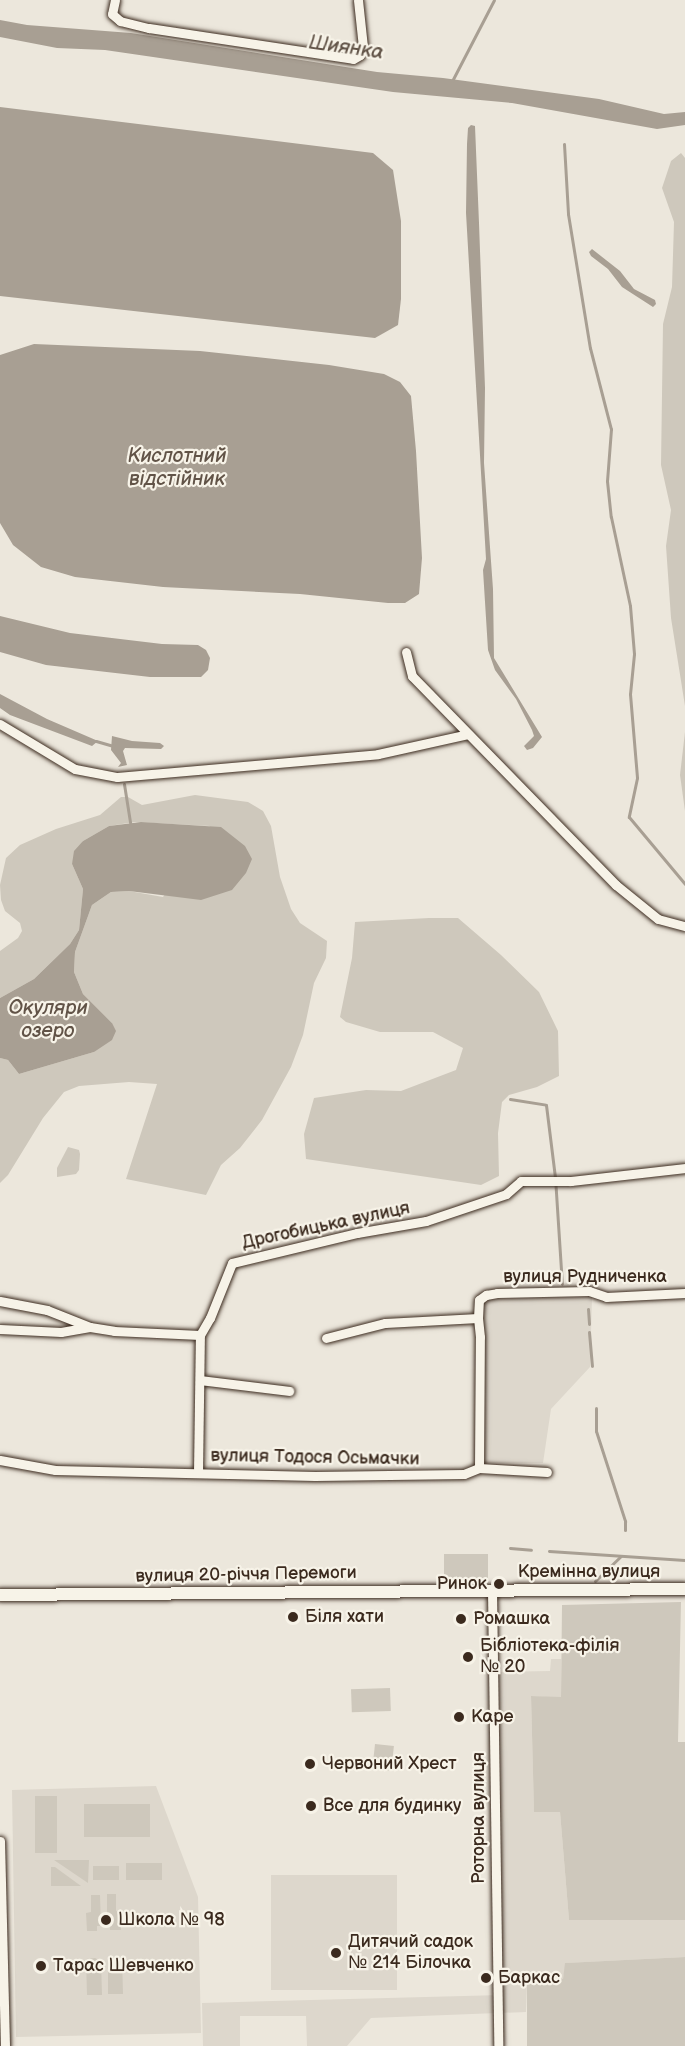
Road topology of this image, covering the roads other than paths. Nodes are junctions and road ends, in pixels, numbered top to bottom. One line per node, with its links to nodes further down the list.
1 (115, 0): 2 (street)
2 (358, 0)
3 (406, 652): 5 (street)
4 (0, 724): 5 (street)
5 (468, 734): 6 (street)
6 (685, 926)
7 (685, 1168): 13 (street, Дрогобицька вулиця)
8 (685, 1293): 10 (street, вулиця Рудниченка)
9 (0, 1301): 11 (street)
10 (478, 1318): 14 (street); 18 (street)
11 (90, 1328): 12 (street); 13 (street)
12 (0, 1329)
13 (200, 1335): 15 (street)
14 (326, 1338)
15 (200, 1380): 16 (street); 20 (street)
16 (289, 1391)
17 (0, 1460): 20 (street, вулиця Тодося Осьмачки)
18 (479, 1468): 19 (street); 20 (street, вулиця Тодося Осьмачки)
19 (547, 1472)
20 (198, 1473)
21 (685, 1589): 22 (street, Кремінна вулиця)
22 (492, 1590): 23 (street, вулиця 20-річчя Перемоги); 26 (street, Роторна вулиця)
23 (0, 1595)
24 (0, 1841): 25 (street)
25 (4, 2046)
26 (498, 2046)

